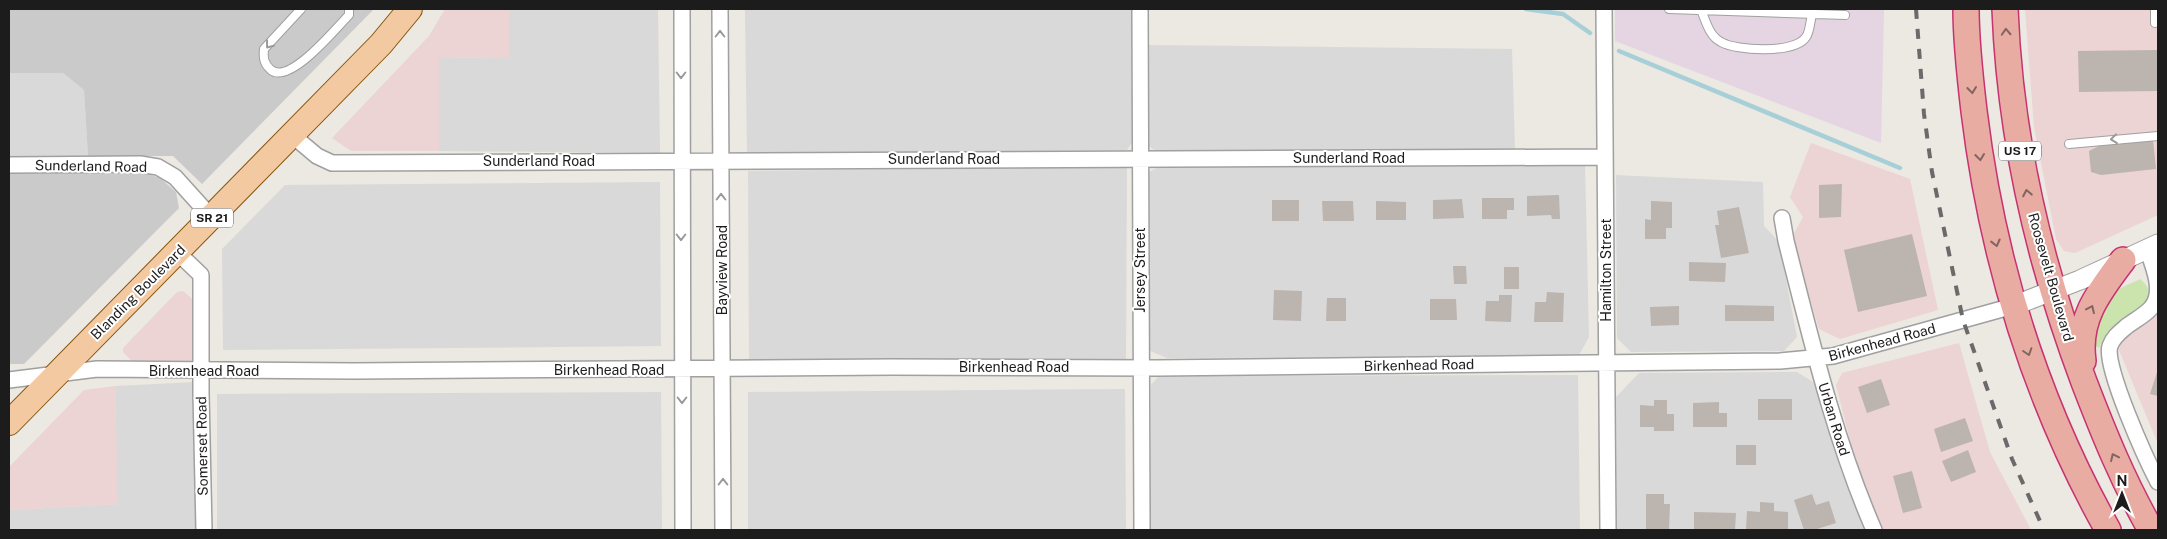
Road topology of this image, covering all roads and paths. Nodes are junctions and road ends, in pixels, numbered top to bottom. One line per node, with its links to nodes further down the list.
1 (301, 9): 2 (lane, one-way to 2)
2 (349, 9)
3 (410, 9): 16 (main road, Blanding Boulevard / SR 21)
4 (682, 9): 21 (street, one-way to 21)
5 (720, 9): 22 (street, Bayview Road, one-way to 5)
6 (1140, 9): 20 (street, Jersey Street)
7 (1604, 9): 19 (street, Hamilton Street)
8 (1669, 9): 11 (lane)
9 (2005, 9): 29 (highway, Roosevelt Boulevard / US 17, one-way to 9)
10 (2156, 9): 15 (lane)
11 (1701, 10): 12 (lane); 12 (lane)
12 (1812, 15): 13 (lane)
13 (1845, 15)
14 (1969, 15): 30 (highway, US 17, one-way to 30)
15 (2156, 23)
16 (292, 135): 21 (street, Sunderland Road); 24 (main road, Blanding Boulevard / SR 21)
17 (2158, 136): 18 (lane, one-way to 18)
18 (2069, 144)
19 (1605, 157): 20 (street, Sunderland Road); 32 (street, Hamilton Street)
20 (1141, 159): 22 (street, Sunderland Road); 33 (street, Jersey Street)
21 (681, 160): 22 (street, Sunderland Road); 34 (street, one-way to 34)
22 (721, 160): 35 (street, Bayview Road, one-way to 22)
23 (9, 165): 24 (street, Sunderland Road)
24 (212, 218): 27 (main road, Blanding Boulevard / SR 21)
25 (1782, 218): 31 (street, Urban Road)
26 (2153, 247): 28 (street); 41 (street)
27 (177, 252): 36 (street, Somerset Road); 37 (main road, Blanding Boulevard / SR 21)
28 (2123, 260): 29 (street); 39 (highway, one-way to 28)
29 (2052, 291): 30 (street); 39 (highway, Roosevelt Boulevard / US 17)
30 (2013, 306): 31 (street, Birkenhead Road); 48 (highway, US 17, one-way to 48)
31 (1816, 358): 32 (street, Birkenhead Road); 47 (street, Urban Road)
32 (1606, 363): 33 (street, Birkenhead Road); 46 (street, Hamilton Street)
33 (1140, 367): 35 (street, Birkenhead Road); 45 (street, Jersey Street)
34 (682, 369): 35 (street, Birkenhead Road); 36 (street, Birkenhead Road); 43 (street, one-way to 43)
35 (722, 369): 44 (street, Bayview Road, one-way to 35)
36 (201, 371): 37 (street, Birkenhead Road); 42 (street, Somerset Road)
37 (57, 374): 38 (street, Birkenhead Road); 40 (main road, Blanding Boulevard / SR 21)
38 (9, 380)
39 (2088, 390): 49 (highway, Roosevelt Boulevard / US 17, one-way to 39)
40 (9, 423)
41 (2157, 474)
42 (204, 530)
43 (683, 530)
44 (724, 530)
45 (1142, 530)
46 (1608, 530)
47 (1874, 530)
48 (2108, 530)
49 (2151, 530)

